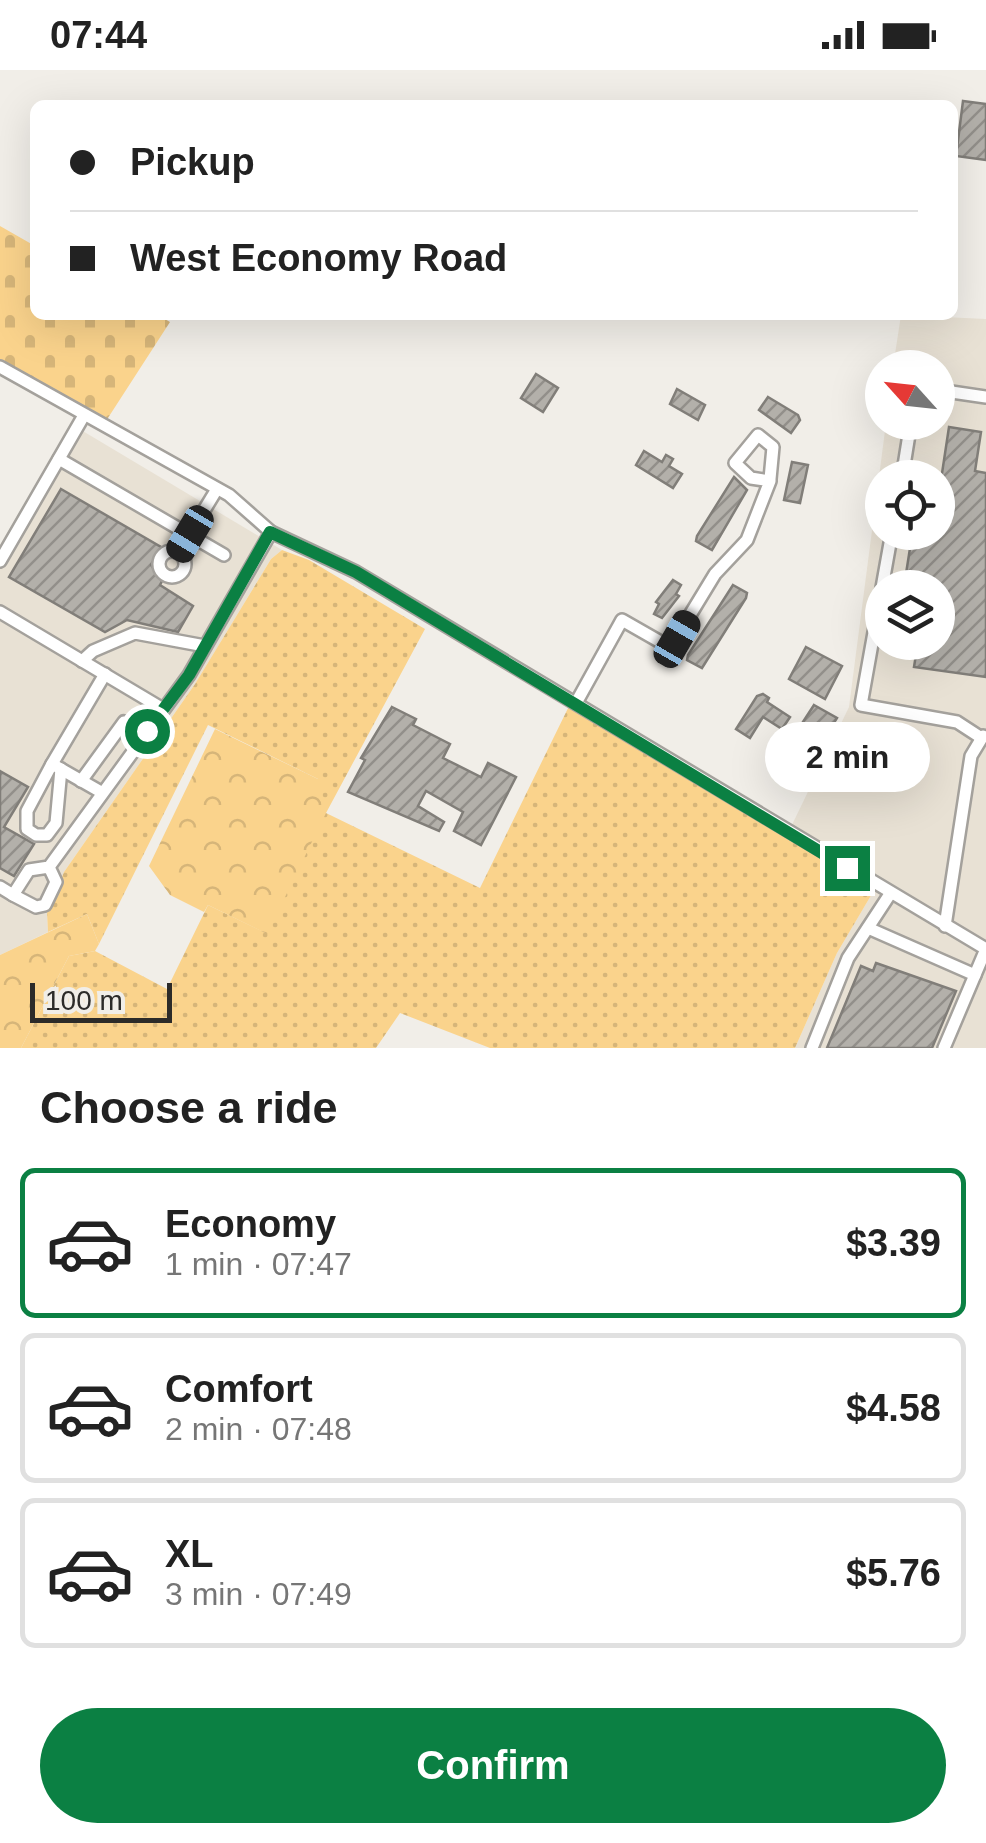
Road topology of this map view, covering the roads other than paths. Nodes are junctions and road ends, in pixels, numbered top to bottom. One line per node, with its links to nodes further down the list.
1 (0, 367): 4 (street)
2 (955, 393): 3 (street)
3 (986, 398)
4 (83, 417): 5 (street); 7 (street)
5 (60, 458): 9 (street); 13 (street)
6 (770, 481): 18 (street)
7 (217, 489): 8 (street); 9 (street)
8 (270, 532): 15 (street); 18 (street)
9 (190, 534): 11 (street); 12 (street)
10 (889, 550): 21 (street)
11 (178, 553)
12 (224, 554)
13 (0, 561)
14 (0, 612): 16 (street)
15 (206, 646): 16 (street); 19 (street)
16 (82, 661): 17 (street)
17 (105, 674): 19 (street); 22 (street)
18 (576, 702): 27 (street)
19 (164, 709): 20 (street)
20 (147, 731): 23 (street); 24 (street)
21 (983, 736): 29 (street)
22 (57, 766): 22 (street); 23 (street)
23 (81, 781): 24 (street)
24 (101, 792): 25 (street)
25 (50, 867): 28 (street); 28 (street)
26 (0, 887): 28 (street)
27 (890, 894): 29 (street); 30 (street)
28 (13, 895)
29 (945, 926): 31 (street)
30 (868, 928): 32 (street); 33 (street)
31 (986, 949): 32 (street)
32 (975, 975): 34 (street)
33 (812, 1048)
34 (944, 1048)

